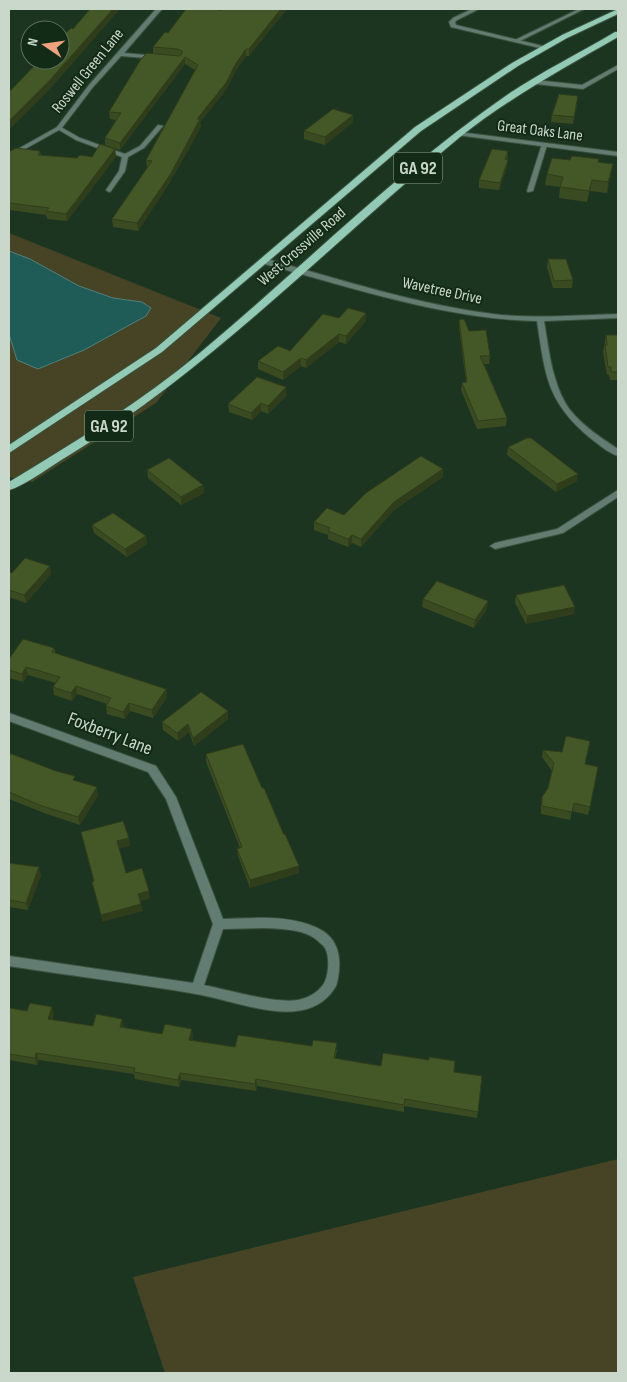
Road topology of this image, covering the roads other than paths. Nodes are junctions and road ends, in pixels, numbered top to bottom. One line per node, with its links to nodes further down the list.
1 (159, 9): 8 (street, Roswell Green Lane)
2 (476, 9): 6 (street)
3 (582, 9): 6 (lane)
4 (618, 11): 7 (main road, West Crossville Road / GA 92)
5 (618, 34): 11 (main road, West Crossville Road / GA 92)
6 (516, 41): 7 (street)
7 (544, 47): 21 (main road, West Crossville Road / GA 92)
8 (118, 54): 9 (street); 13 (street, Roswell Green Lane)
9 (168, 59)
10 (618, 67): 11 (lane)
11 (535, 82): 14 (main road, West Crossville Road / GA 92)
12 (160, 126): 18 (lane)
13 (59, 128): 17 (lane); 18 (lane)
14 (459, 134): 15 (street, Great Oaks Lane); 22 (main road, West Crossville Road / GA 92)
15 (544, 145): 16 (street, Great Oaks Lane); 20 (lane)
16 (618, 154)
17 (9, 156)
18 (125, 156): 19 (lane)
19 (109, 190)
20 (530, 191)
21 (264, 261): 22 (street, Wavetree Drive); 25 (main road, West Crossville Road / GA 92)
22 (299, 270): 24 (street, Wavetree Drive); 27 (main road, West Crossville Road / GA 92)
23 (618, 316): 24 (street, Wavetree Drive)
24 (540, 319): 26 (street)
25 (10, 448)
26 (618, 453)
27 (9, 488)
28 (618, 493): 29 (street)
29 (495, 546)
30 (9, 717): 31 (street, Foxberry Lane)
31 (219, 924): 33 (street); 33 (street)
32 (9, 961): 33 (street)
33 (197, 989)

